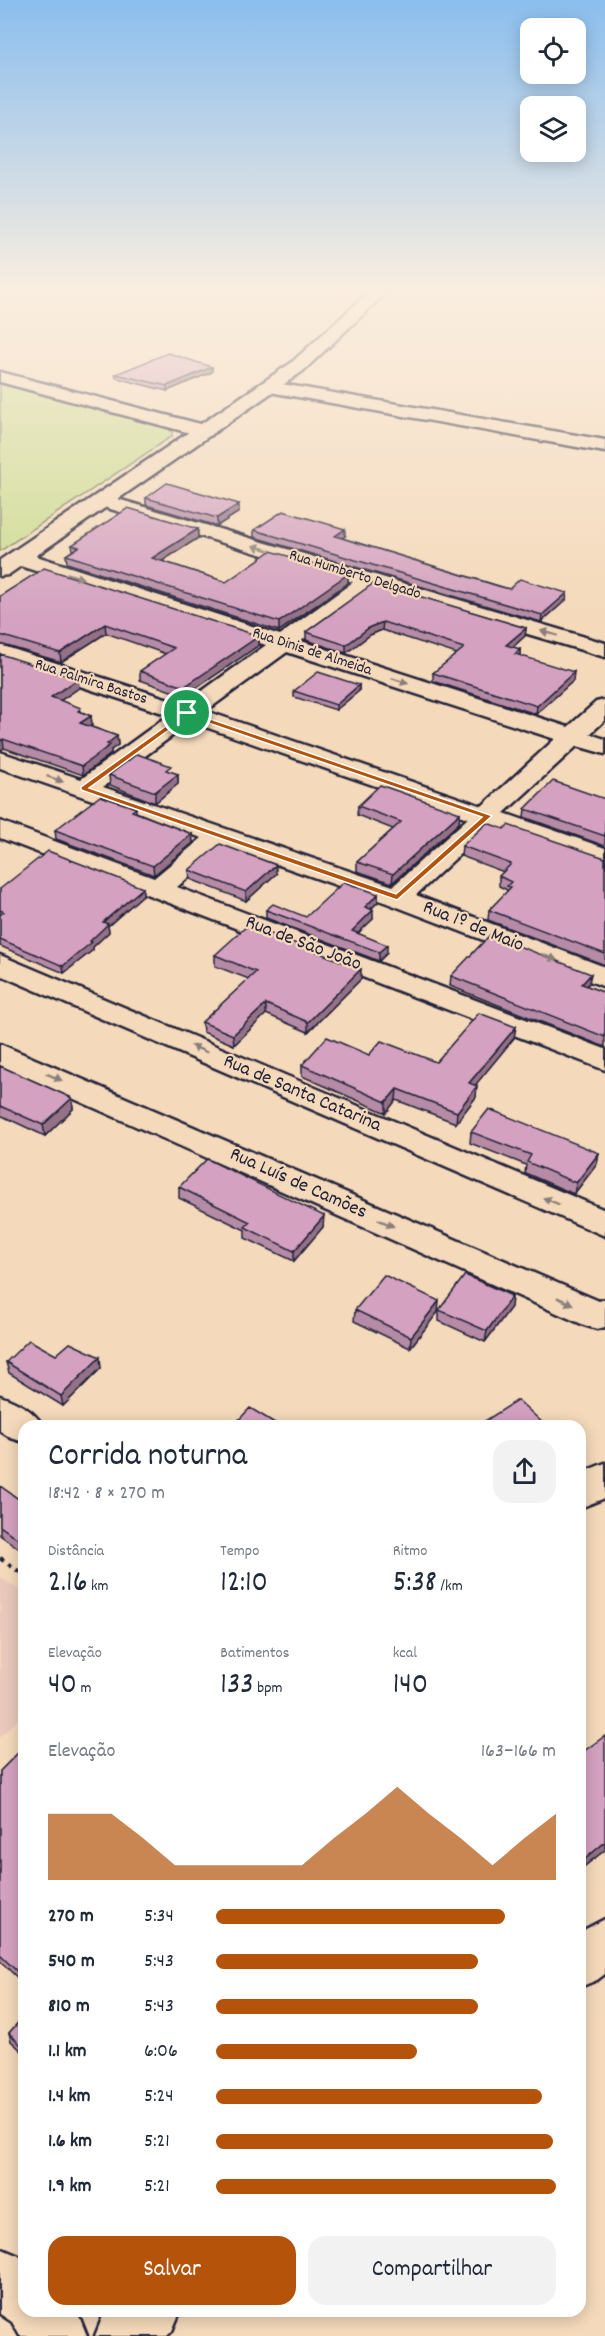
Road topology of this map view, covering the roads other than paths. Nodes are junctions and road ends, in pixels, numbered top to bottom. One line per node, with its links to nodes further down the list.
1 (92, 401): 4 (street)
2 (250, 401): 4 (street)
3 (350, 401): 5 (street)
4 (206, 431): 6 (street)
5 (605, 446)
6 (104, 501): 7 (street); 8 (street, Rua Humberto Delgado, one-way to 6)
7 (9, 564): 9 (street, Rua Dinis de Almeida, one-way to 9)
8 (370, 580): 9 (street); 10 (street, Rua Humberto Delgado, one-way to 8)
9 (283, 643): 13 (street); 14 (street, Rua Dinis de Almeida, one-way to 14)
10 (605, 650)
11 (0, 652): 13 (street, Rua Palmira Bastos)
12 (605, 707): 14 (street)
13 (187, 713): 17 (street); 18 (street, Rua Palmira Bastos)
14 (573, 737): 15 (street, Rua Dinis de Almeida); 18 (street)
15 (605, 747)
16 (0, 760): 17 (street, Rua 1º de Maio, one-way to 17)
17 (84, 789): 20 (street, Rua 1º de Maio)
18 (488, 816): 21 (street, Rua Palmira Bastos); 23 (street)
19 (0, 829): 22 (street, Rua de São João)
20 (221, 836): 22 (street); 23 (street, Rua 1º de Maio)
21 (605, 857)
22 (157, 889): 27 (street, Rua de São João)
23 (397, 897): 25 (street, Rua 1º de Maio, one-way to 25)
24 (0, 964): 28 (street, Rua de Santa Catarina, one-way to 24)
25 (605, 978)
26 (0, 1054): 29 (street, Rua Luís de Camões, one-way to 29)
27 (605, 1060)
28 (605, 1224)
29 (601, 1314)
30 (0, 1411): 31 (street)
31 (18, 1423)
32 (605, 1479): 33 (street)
33 (586, 1489)
34 (605, 1943): 35 (street)
35 (586, 1958)
36 (0, 2275): 37 (street)
37 (18, 2294)
38 (40, 2317): 40 (street)
39 (147, 2317): 41 (street)
40 (59, 2336)
41 (123, 2336)

